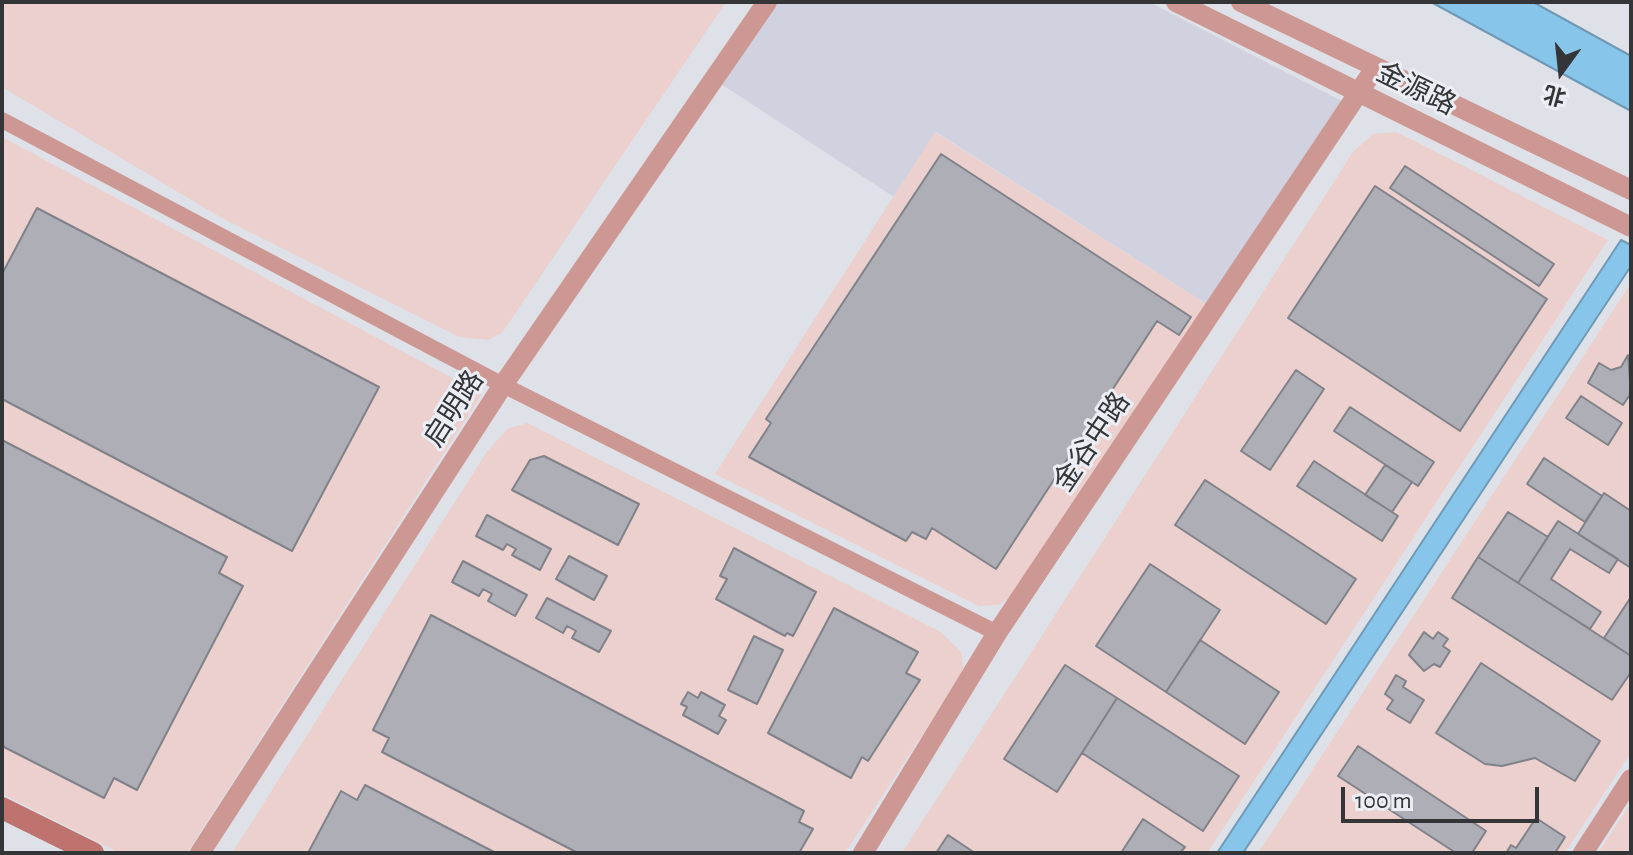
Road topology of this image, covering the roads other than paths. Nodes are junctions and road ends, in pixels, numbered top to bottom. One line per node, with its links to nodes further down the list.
1 (767, 2): 9 (street, 启明路)
2 (1176, 2): 5 (street, 金源路)
3 (1241, 2): 4 (street, 金源路)
4 (1375, 68): 5 (street, 金谷中路); 7 (street, 金源路)
5 (1359, 92): 8 (street, 金源路); 10 (street, 金谷中路)
6 (2, 120): 9 (street)
7 (1631, 190)
8 (1631, 227)
9 (503, 385): 10 (street); 14 (street, 启明路)
10 (997, 633): 15 (street, 金谷中路)
11 (1631, 779): 16 (street)
12 (2, 808): 13 (main road)
13 (93, 853)
14 (200, 853)
15 (863, 853)
16 (1583, 853)

